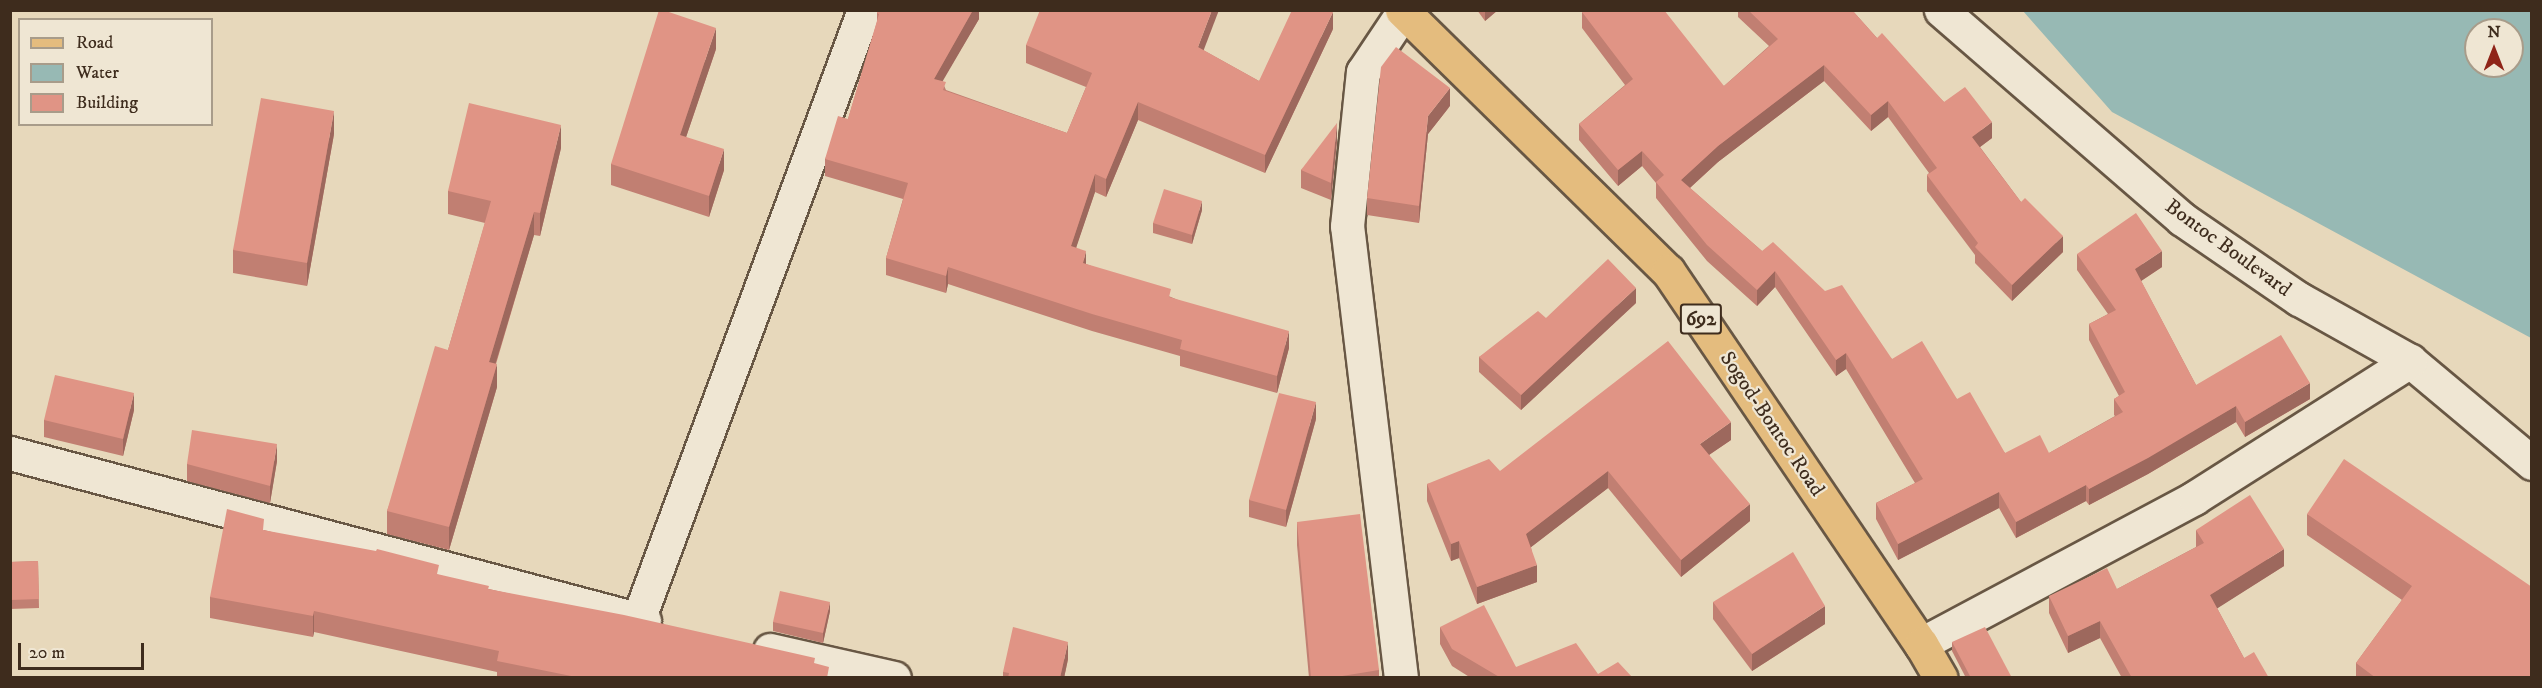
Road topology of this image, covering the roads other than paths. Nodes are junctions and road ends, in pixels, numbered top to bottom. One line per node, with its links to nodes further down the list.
1 (864, 10): 7 (street)
2 (1941, 10): 4 (street, Bontoc Boulevard)
3 (1402, 11): 10 (main road, Sogod-Bontoc Road / 692); 12 (street)
4 (2410, 361): 6 (street, Bontoc Boulevard); 10 (street)
5 (10, 453): 7 (street)
6 (2532, 463)
7 (638, 620): 8 (street)
8 (673, 628)
9 (743, 644): 11 (street)
10 (1921, 644): 13 (main road, Sogod-Bontoc Road / 692)
11 (894, 678)
12 (1401, 678)
13 (1941, 678)

